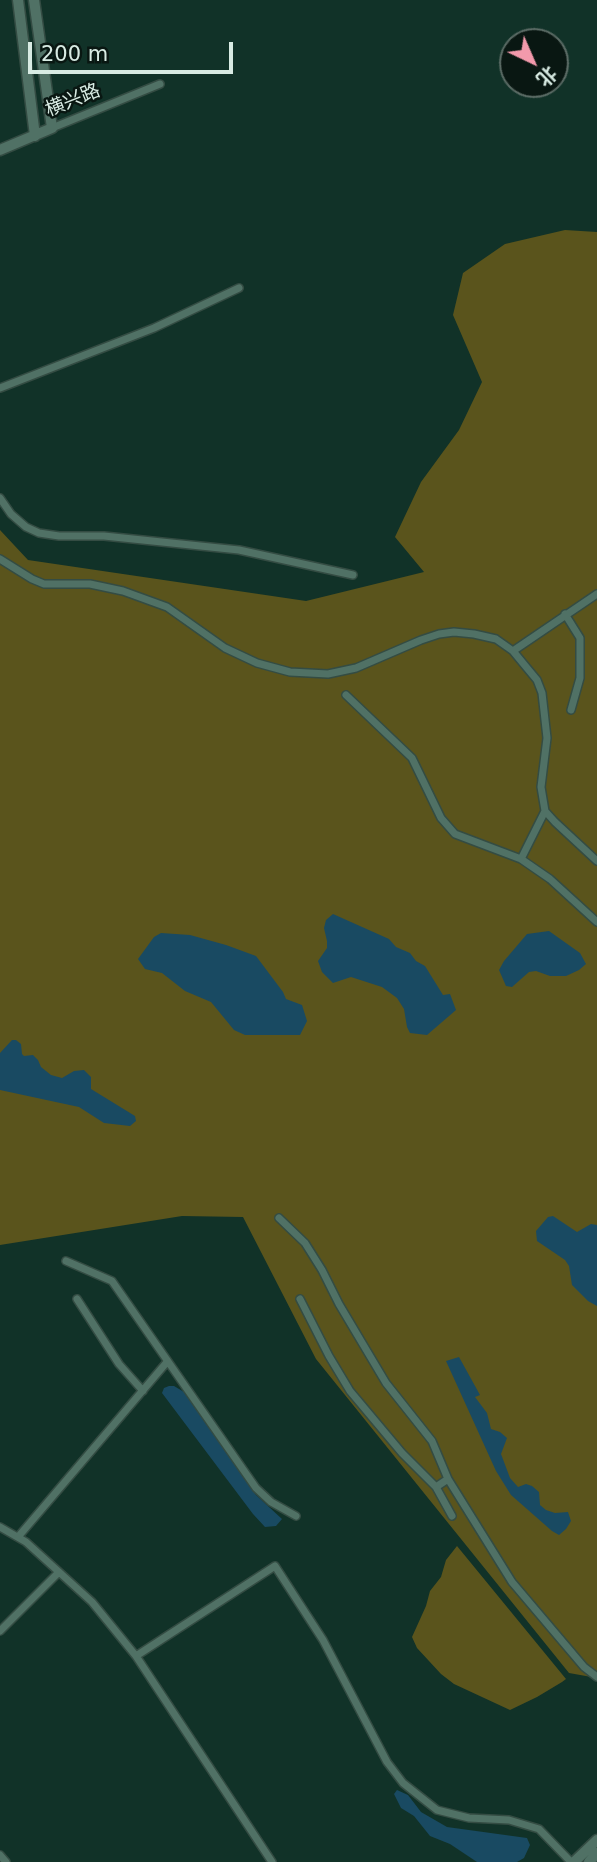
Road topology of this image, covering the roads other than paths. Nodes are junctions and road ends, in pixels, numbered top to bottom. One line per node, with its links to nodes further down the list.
1 (18, 0): 5 (main road)
2 (34, 0): 4 (main road)
3 (160, 85): 4 (street, 横兴路)
4 (52, 128): 5 (main road, 横兴路)
5 (35, 136): 6 (main road, 横兴路)
6 (0, 150)
7 (239, 288): 8 (street)
8 (0, 388)
9 (0, 498): 11 (street)
10 (0, 559): 14 (street)
11 (353, 575)
12 (597, 594): 13 (street)
13 (565, 614): 14 (street); 16 (street)
14 (513, 651): 17 (street)
15 (346, 695): 18 (street)
16 (570, 710)
17 (545, 811): 18 (street); 19 (street)
18 (521, 859): 20 (street)
19 (597, 861)
20 (597, 922)
21 (279, 1218): 27 (street)
22 (66, 1261): 25 (street)
23 (77, 1298): 26 (street)
24 (300, 1299): 28 (street)
25 (167, 1362): 26 (street); 29 (street)
26 (143, 1391): 32 (street)
27 (448, 1479): 28 (street); 36 (street)
28 (436, 1487): 30 (street)
29 (296, 1516)
30 (453, 1516)
31 (0, 1527): 32 (street)
32 (18, 1537): 33 (street)
33 (59, 1572): 34 (street); 35 (street)
34 (0, 1631)
35 (136, 1656): 41 (street); 42 (street)
36 (597, 1677)
37 (597, 1840): 42 (main road)
38 (597, 1853): 43 (main road)
39 (0, 1855): 40 (street)
40 (6, 1862)
41 (272, 1862)
42 (573, 1862)
43 (589, 1862)

